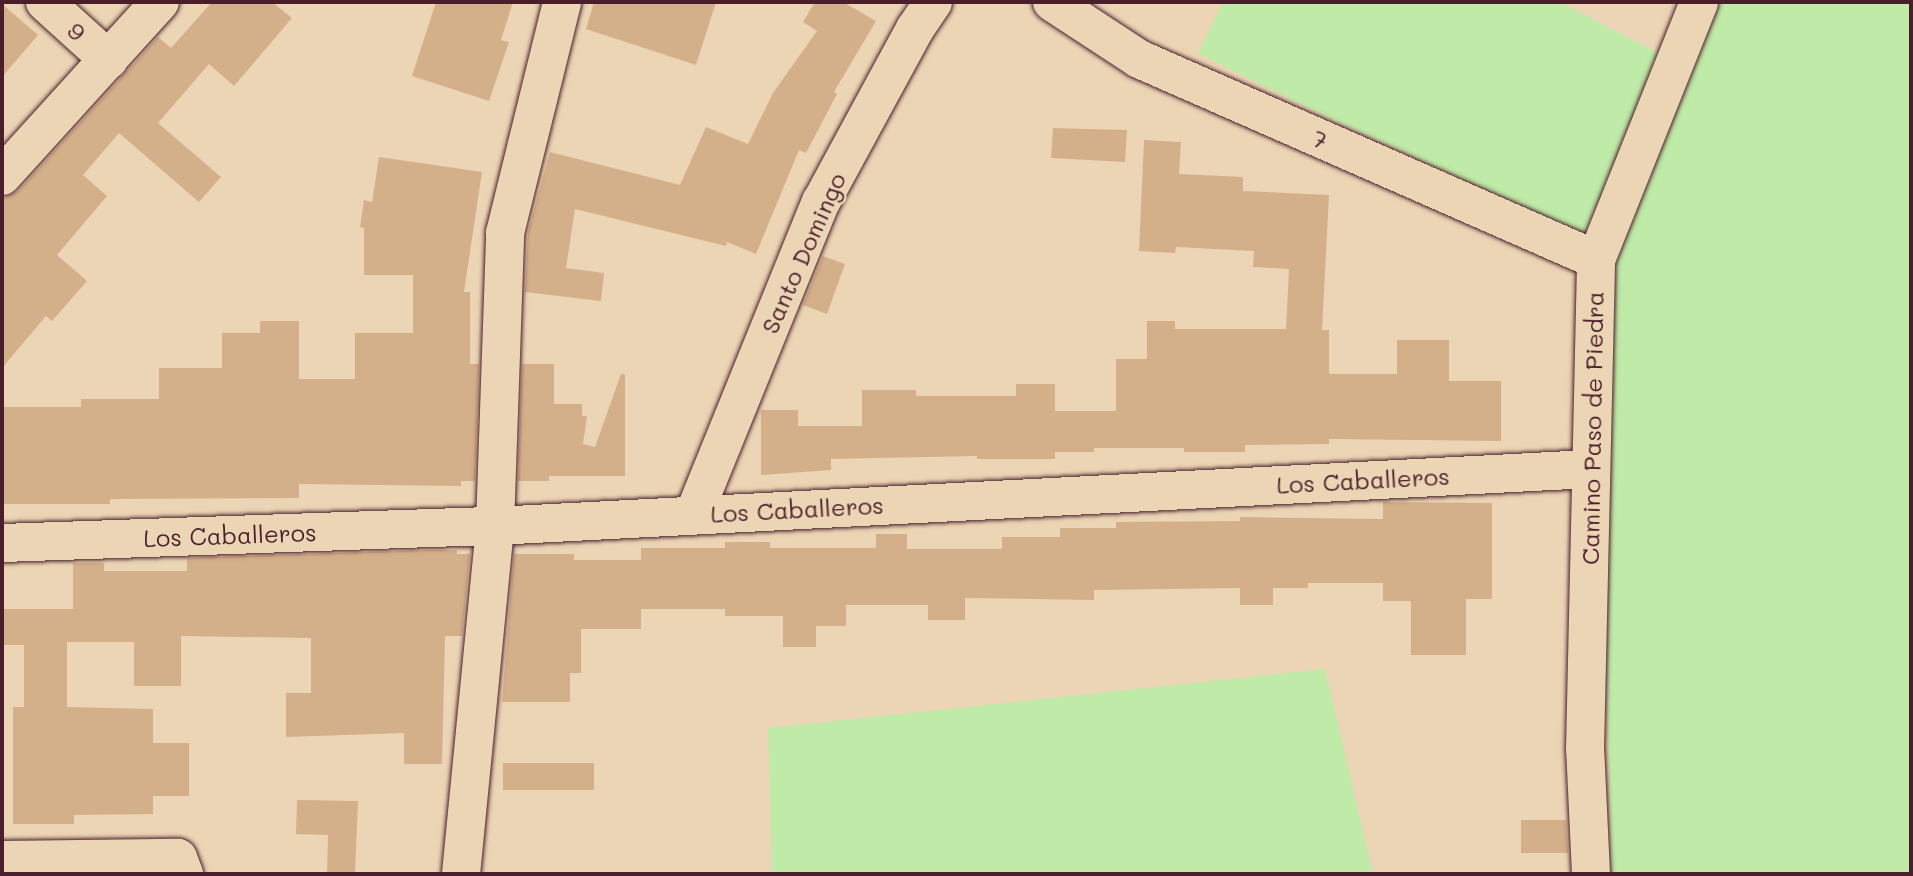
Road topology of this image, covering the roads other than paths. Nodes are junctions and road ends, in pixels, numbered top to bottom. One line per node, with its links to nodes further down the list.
1 (45, 2): 7 (street, 9)
2 (160, 2): 7 (street)
3 (562, 2): 12 (street)
4 (933, 2): 11 (street, Santo Domingo)
5 (1052, 2): 9 (street, 7)
6 (1699, 2): 9 (street, Camino Paso de Piedra)
7 (109, 60): 8 (street)
8 (2, 176)
9 (1596, 260): 10 (street, Camino Paso de Piedra)
10 (1591, 469): 11 (street, Los Caballeros); 17 (street, Camino Paso de Piedra)
11 (694, 514): 12 (street, Los Caballeros)
12 (495, 526): 13 (street, Los Caballeros); 16 (street)
13 (2, 543)
14 (2, 860): 15 (street)
15 (184, 874)
16 (461, 874)
17 (1591, 874)

